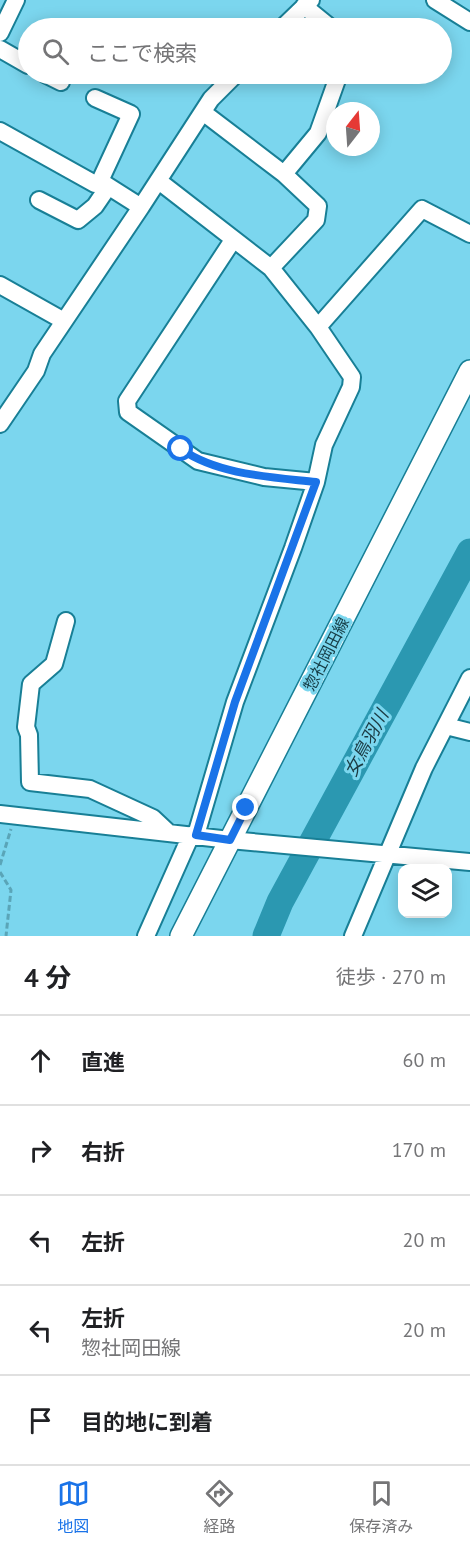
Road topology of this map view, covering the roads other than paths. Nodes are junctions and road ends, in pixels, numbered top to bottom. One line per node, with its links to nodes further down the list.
1 (16, 0): 7 (street)
2 (435, 0): 6 (street)
3 (308, 3): 4 (street); 5 (street)
4 (292, 18)
5 (322, 18)
6 (470, 22)
7 (0, 33)
8 (0, 49): 9 (street)
9 (18, 59)
10 (226, 84): 13 (street)
11 (335, 84): 15 (street)
12 (95, 98): 17 (street)
13 (204, 113): 15 (street); 16 (street)
14 (0, 131): 17 (street)
15 (284, 174): 22 (street)
16 (160, 182): 19 (street); 21 (street)
17 (104, 184): 18 (street); 19 (street)
18 (39, 200)
19 (141, 207): 24 (street)
20 (470, 234): 25 (street)
21 (233, 240): 22 (street); 28 (street)
22 (271, 268): 25 (street)
23 (0, 285): 24 (street)
24 (64, 321): 27 (street)
25 (318, 327): 28 (street)
26 (470, 371): 36 (main road, 惣社岡田線)
27 (0, 424)
28 (316, 482): 35 (street)
29 (66, 621): 34 (street)
30 (470, 678): 31 (street)
31 (446, 726): 32 (street); 37 (street)
32 (470, 732)
33 (8, 815): 34 (street)
34 (169, 833): 35 (street)
35 (194, 835): 36 (street); 39 (street)
36 (240, 840): 37 (street); 40 (main road, 惣社岡田線)
37 (382, 853): 38 (street); 41 (street)
38 (470, 862)
39 (146, 936)
40 (181, 936)
41 (352, 936)

